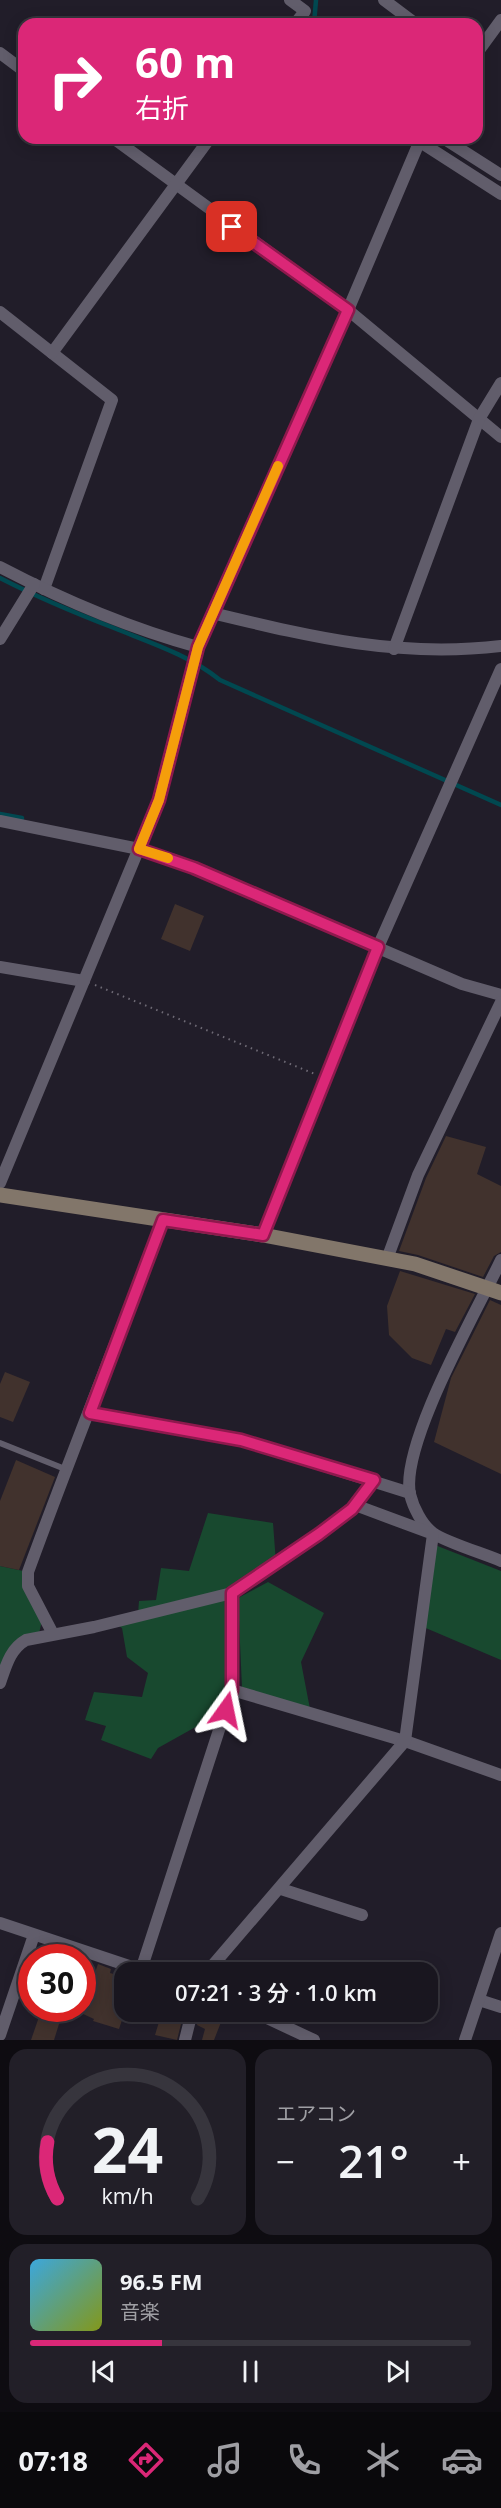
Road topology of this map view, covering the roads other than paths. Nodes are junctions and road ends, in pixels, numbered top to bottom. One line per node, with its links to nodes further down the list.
1 (290, 0): 3 (street)
2 (384, 0): 4 (street)
3 (305, 5)
4 (408, 18)
5 (501, 20): 6 (street)
6 (483, 45)
7 (0, 53): 8 (street)
8 (18, 66)
9 (121, 144): 15 (street)
10 (206, 144): 15 (street)
11 (416, 144): 17 (street)
12 (426, 144): 16 (street)
13 (452, 144): 14 (street)
14 (501, 175)
15 (175, 185): 17 (street); 19 (street)
16 (501, 194)
17 (348, 310): 21 (street); 25 (street)
18 (0, 312): 19 (street)
19 (52, 353): 24 (street)
20 (501, 383): 21 (street)
21 (479, 419): 22 (street); 29 (street)
22 (501, 437)
23 (0, 567): 24 (street)
24 (39, 586): 26 (street); 28 (street)
25 (212, 613): 28 (street); 29 (street)
26 (0, 639)
27 (501, 646): 29 (street)
28 (198, 647): 32 (street)
29 (394, 649)
30 (501, 669): 33 (street)
31 (0, 821): 32 (street)
32 (139, 849): 33 (street); 35 (street)
33 (378, 947): 36 (street); 41 (street)
34 (0, 967): 35 (street)
35 (84, 981): 38 (street)
36 (501, 995)
37 (501, 1002): 42 (street)
38 (0, 1183)
39 (0, 1196): 40 (street)
40 (163, 1220): 41 (street); 45 (street)
41 (263, 1235): 42 (street)
42 (387, 1259): 44 (street)
43 (501, 1260): 44 (street)
44 (495, 1290): 49 (street)
45 (90, 1413): 47 (street); 48 (street)
46 (0, 1443): 47 (lane)
47 (65, 1469): 54 (street)
48 (374, 1480): 49 (street); 50 (street)
49 (410, 1492): 51 (street)
50 (355, 1505): 51 (street); 53 (street)
51 (434, 1534): 52 (street); 57 (street)
52 (501, 1561)
53 (232, 1593): 54 (street); 56 (street)
54 (53, 1634): 55 (street)
55 (0, 1683)
56 (232, 1690): 57 (street); 65 (street)
57 (405, 1742): 58 (street); 59 (street)
58 (501, 1775)
59 (281, 1888): 60 (street); 66 (street)
60 (362, 1915)
61 (0, 1923): 63 (street)
62 (501, 1934): 67 (street)
63 (34, 1935): 64 (street); 71 (street)
64 (117, 1962)
65 (148, 1962)
66 (216, 1962)
67 (479, 2000): 68 (street); 74 (street)
68 (501, 2007)
69 (190, 2022): 72 (street)
70 (275, 2022): 73 (street)
71 (0, 2035)
72 (185, 2040)
73 (314, 2040)
74 (465, 2040)

